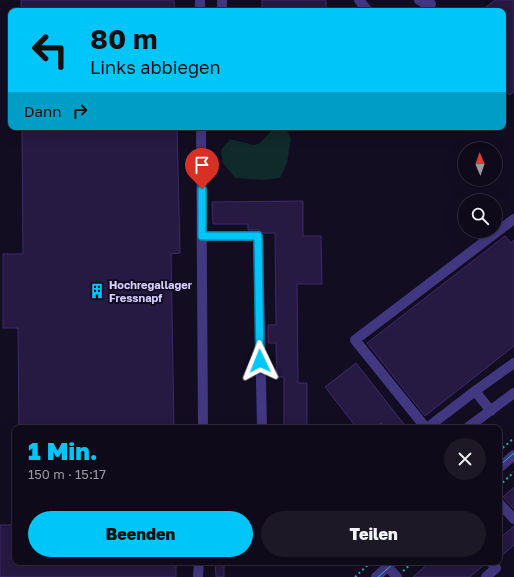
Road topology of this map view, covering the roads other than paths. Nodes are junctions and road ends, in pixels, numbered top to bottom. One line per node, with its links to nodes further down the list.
1 (359, 0): 4 (street)
2 (419, 0): 3 (street)
3 (431, 4)
4 (366, 8)
5 (201, 130): 7 (street)
6 (514, 219): 14 (street)
7 (202, 236): 12 (street); 13 (street)
8 (514, 363): 9 (street)
9 (475, 391): 11 (street); 15 (street)
10 (514, 393): 11 (street)
11 (491, 411): 16 (street)
12 (203, 425)
13 (262, 425)
14 (424, 425)
15 (430, 425)
16 (471, 425)
17 (514, 455): 18 (street)
18 (502, 465)
19 (502, 506): 20 (street)
20 (514, 519)
21 (199, 565): 25 (street)
22 (494, 565): 24 (street)
23 (385, 571): 26 (street)
24 (488, 576)
25 (198, 577)
26 (397, 577)

